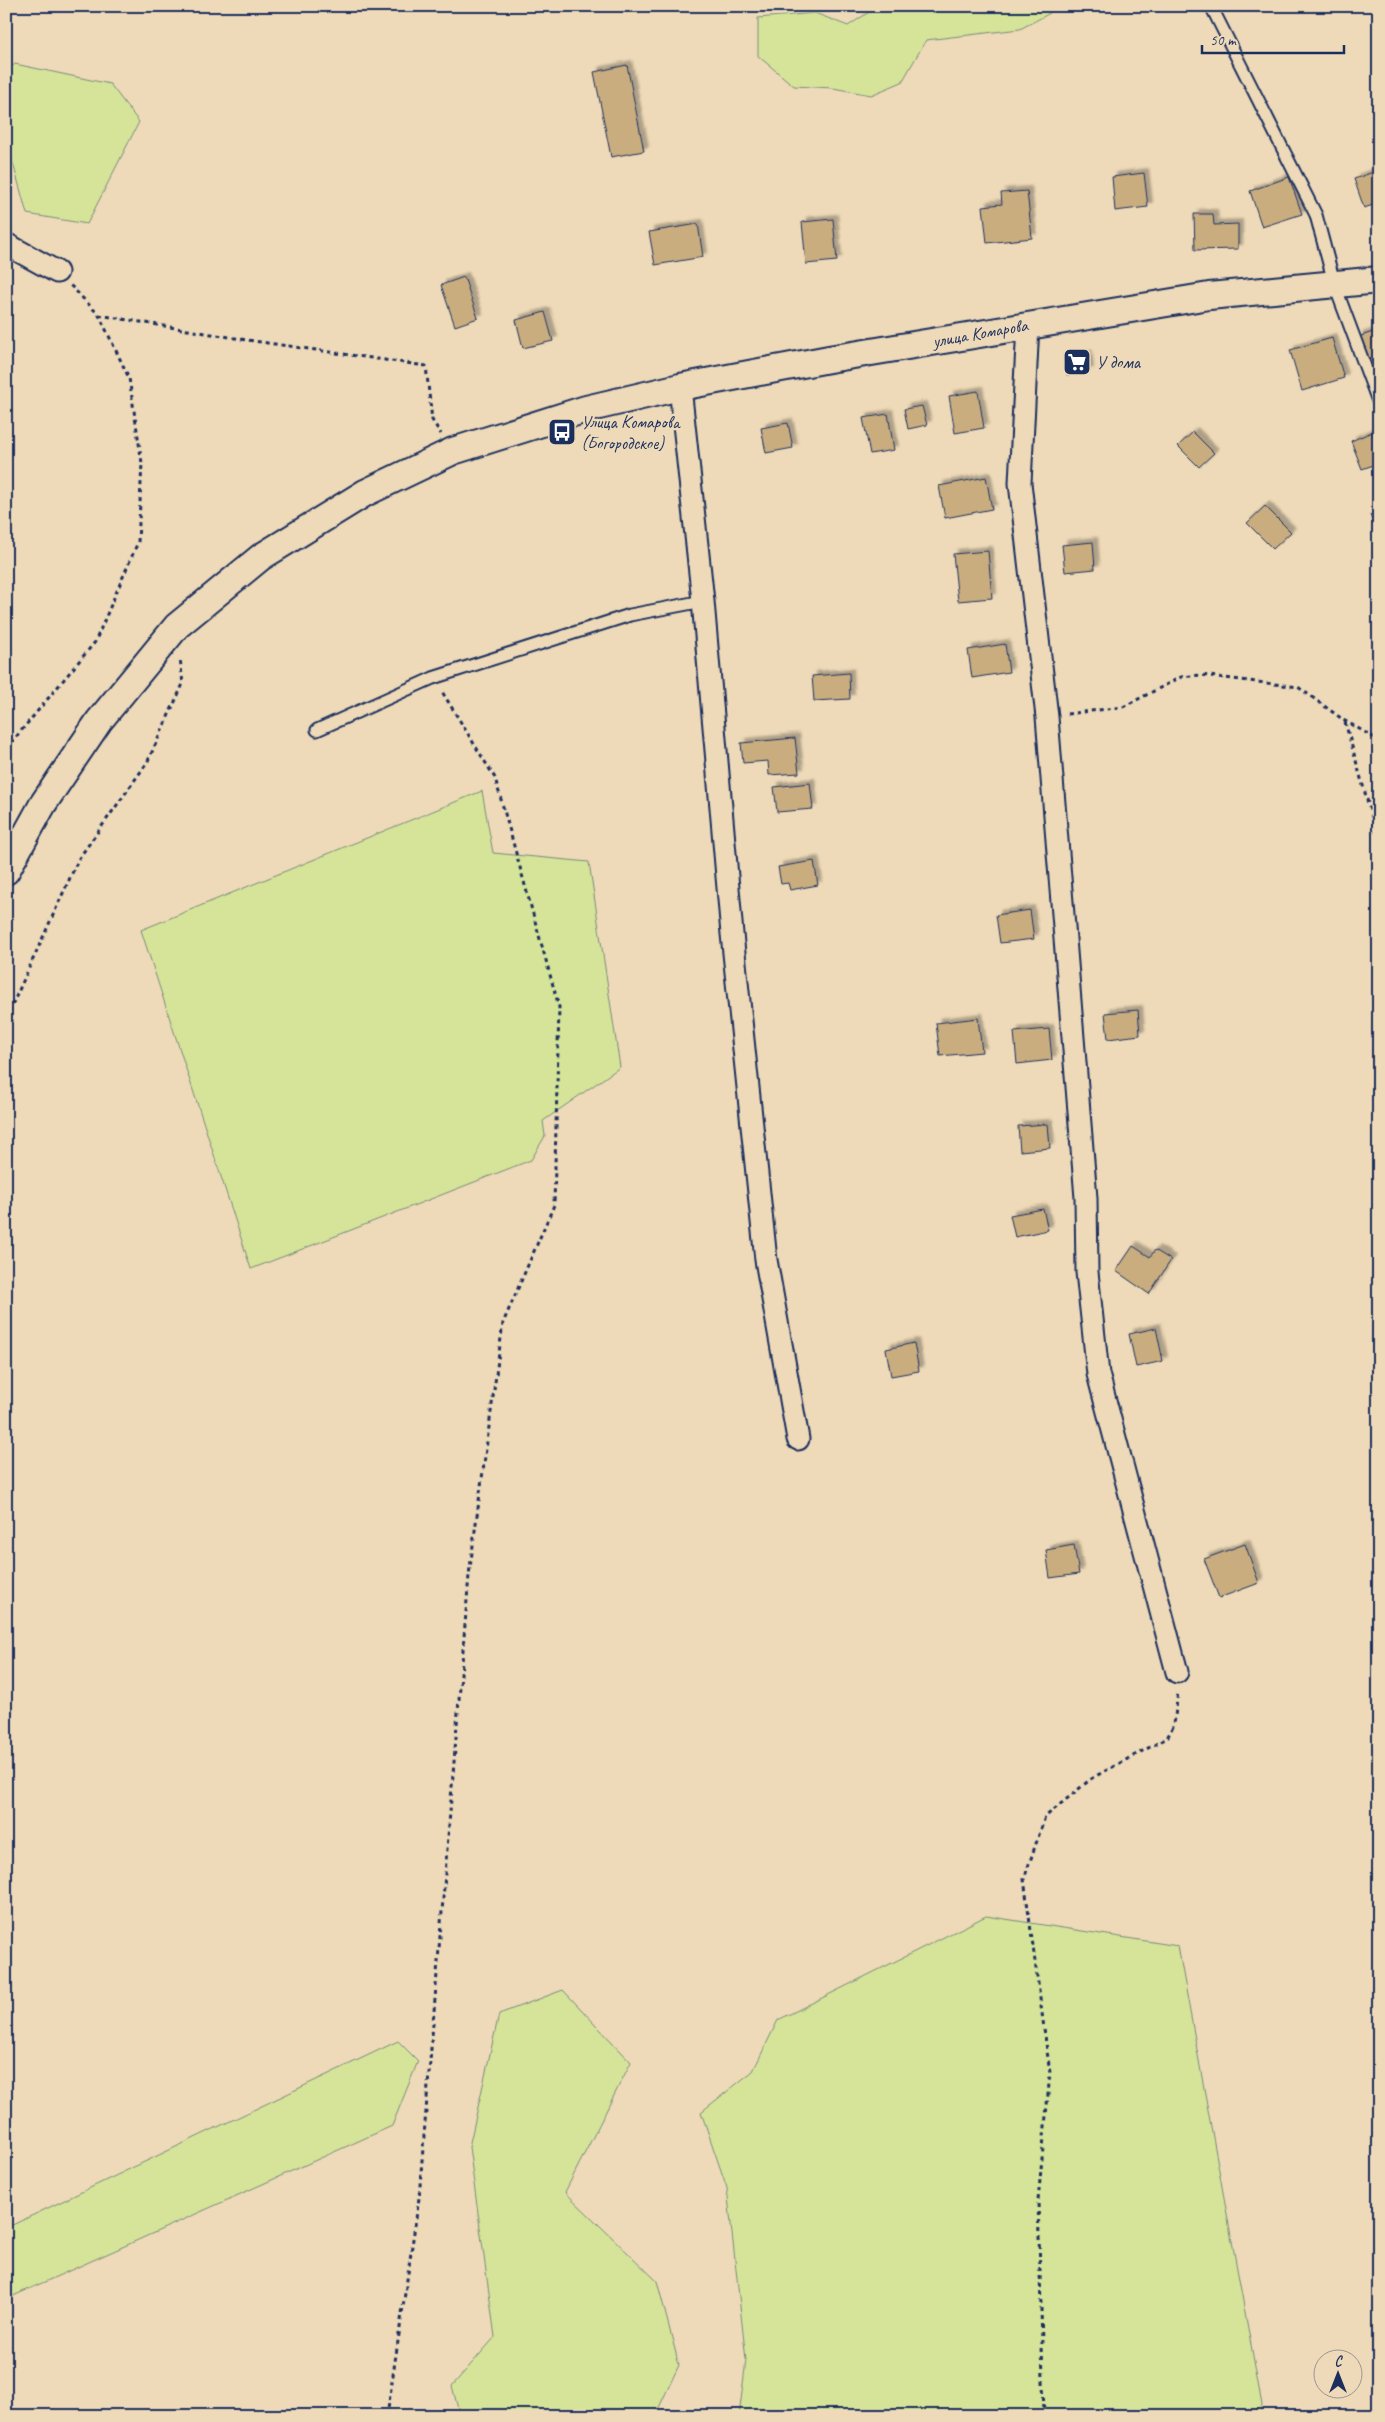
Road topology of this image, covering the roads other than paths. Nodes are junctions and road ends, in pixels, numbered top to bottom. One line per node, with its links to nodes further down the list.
1 (1211, 6): 5 (lane)
2 (6, 244): 3 (street)
3 (57, 272)
4 (1379, 280): 5 (street, улица Комарова)
5 (1335, 286): 6 (street, улица Комарова); 8 (lane)
6 (1028, 325): 7 (street, улица Комарова); 13 (street)
7 (680, 387): 9 (street); 11 (street, улица Комарова)
8 (1379, 404)
9 (703, 601): 10 (lane); 12 (street)
10 (316, 730)
11 (6, 871)
12 (798, 1439)
13 (1177, 1672)

